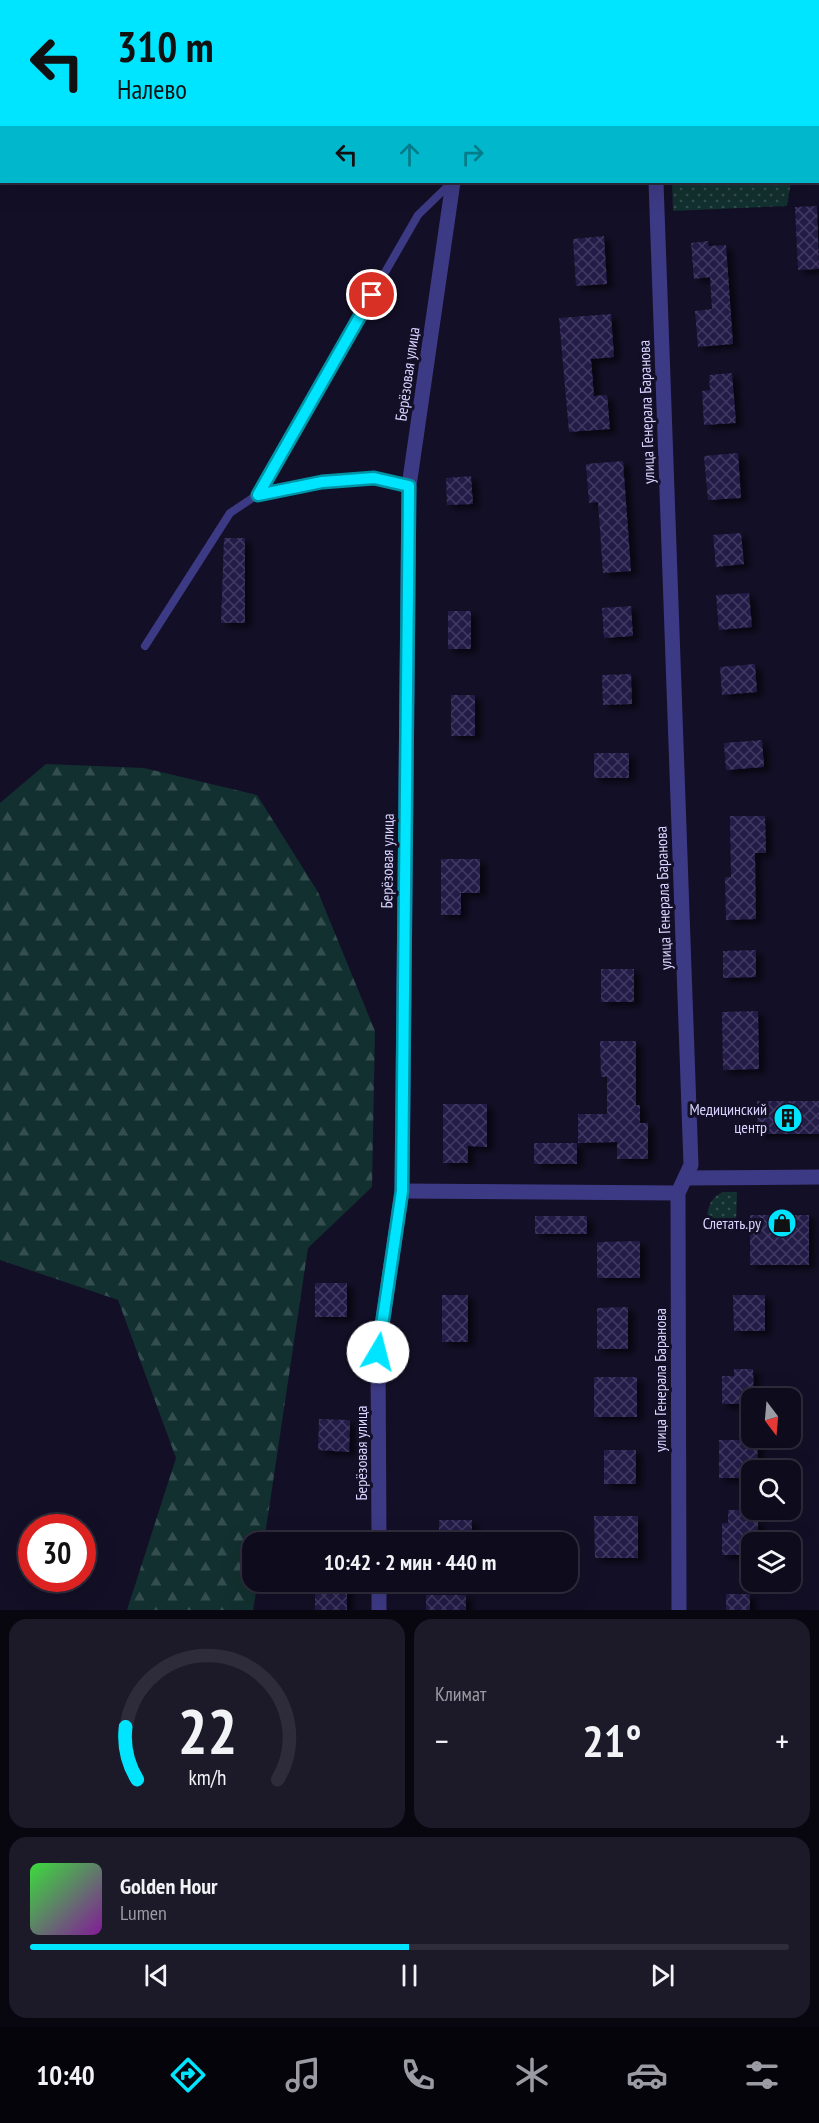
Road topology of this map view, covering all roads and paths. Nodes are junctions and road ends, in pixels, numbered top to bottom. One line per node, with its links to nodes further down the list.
1 (452, 183): 5 (lane)
2 (453, 183): 4 (street, Берёзовая улица)
3 (656, 183): 7 (street, улица Генерала Баранова)
4 (409, 486): 5 (lane); 9 (street, Берёзовая улица)
5 (258, 495): 6 (lane)
6 (144, 646)
7 (685, 1178): 8 (street); 10 (street, улица Генерала Баранова)
8 (819, 1178)
9 (402, 1191): 10 (street); 11 (street, Берёзовая улица)
10 (678, 1192): 14 (street, улица Генерала Баранова)
11 (379, 1532)
12 (379, 1592): 13 (street)
13 (379, 1610)
14 (679, 1610)

